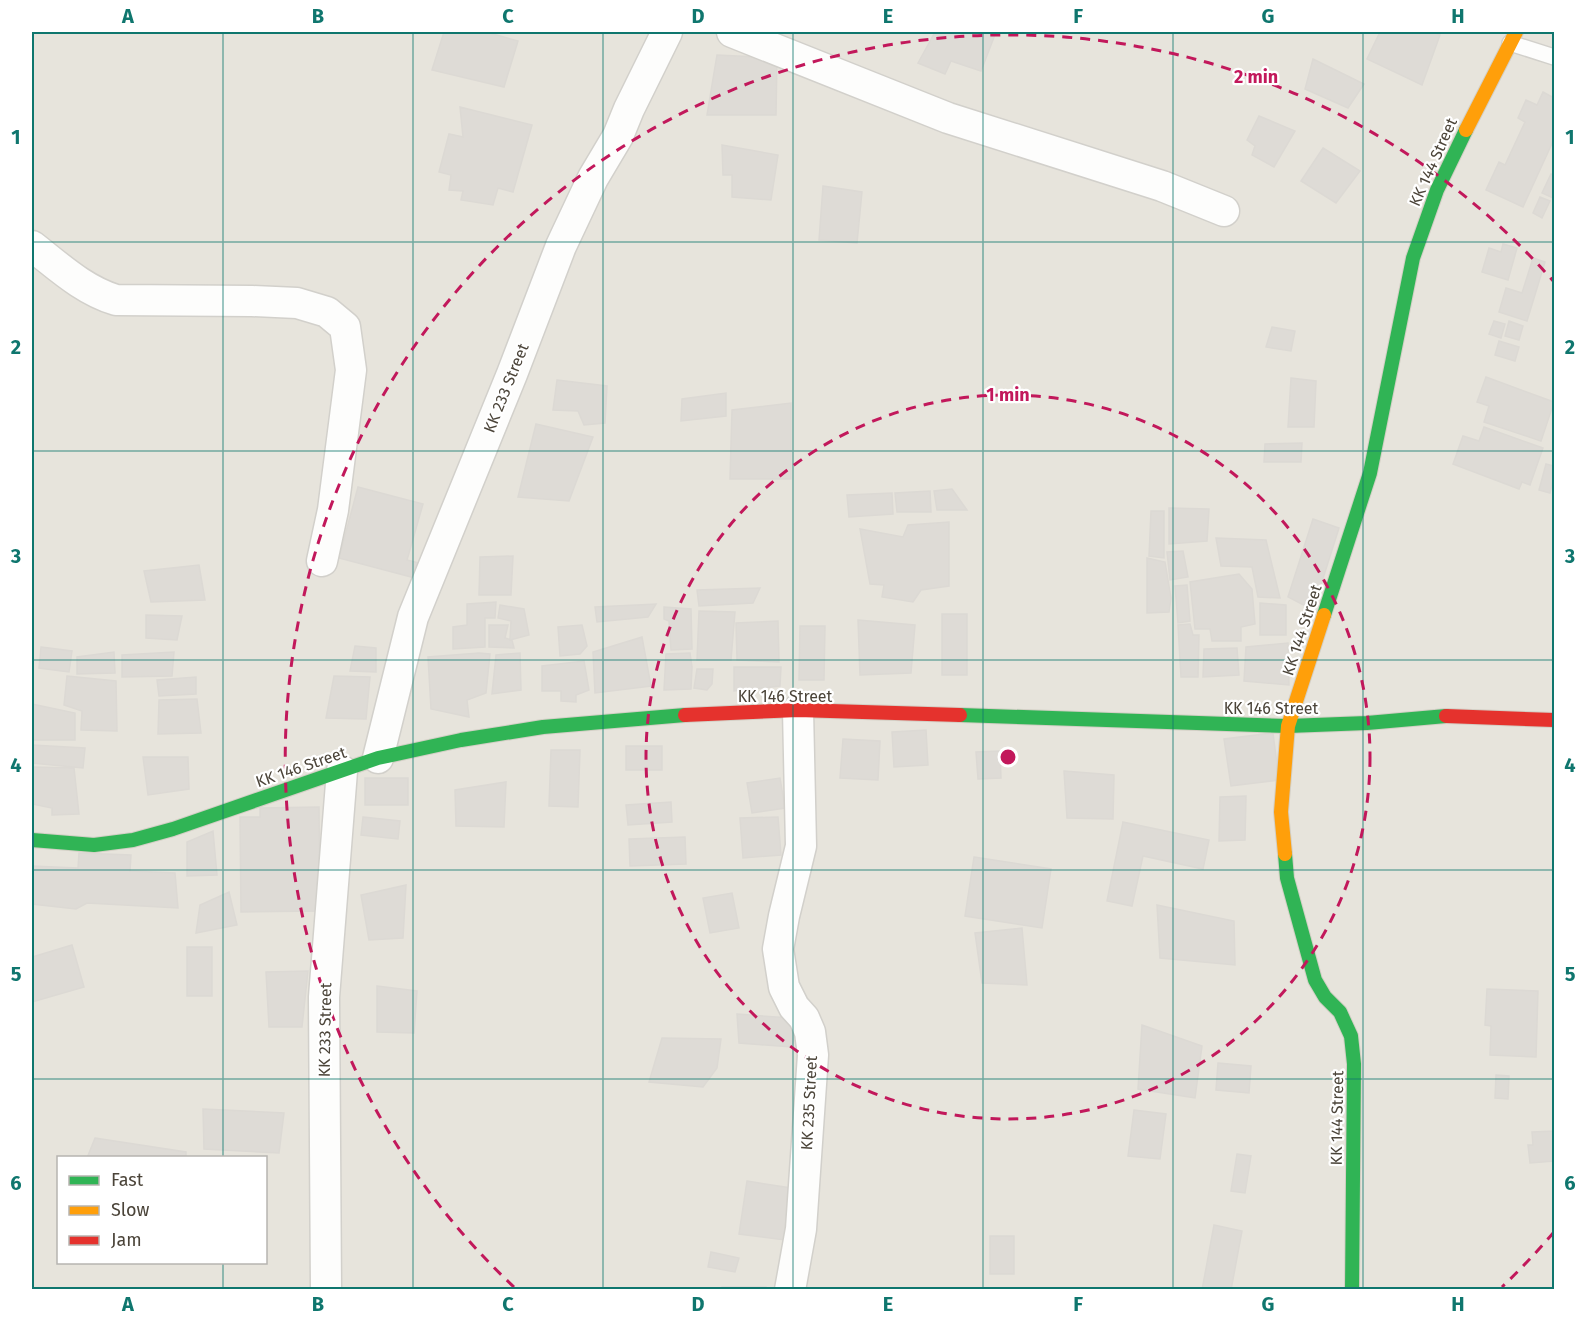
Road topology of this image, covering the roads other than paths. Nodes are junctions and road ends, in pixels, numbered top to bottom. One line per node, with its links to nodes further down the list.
1 (667, 32): 11 (street, KK 233 Street)
2 (732, 32): 5 (street)
3 (1513, 37): 4 (lane); 10 (street, KK 144 Street)
4 (1554, 57)
5 (1224, 211)
6 (32, 246): 7 (street)
7 (322, 561)
8 (798, 710): 10 (street, KK 146 Street); 11 (street, KK 146 Street); 15 (street, KK 235 Street)
9 (1554, 720): 10 (street, KK 146 Street)
10 (1288, 726): 16 (street, KK 144 Street)
11 (378, 758): 12 (street, KK 146 Street)
12 (342, 771): 13 (street, KK 146 Street); 14 (street, KK 233 Street)
13 (32, 840)
14 (326, 1290)
15 (790, 1290)
16 (1352, 1290)

